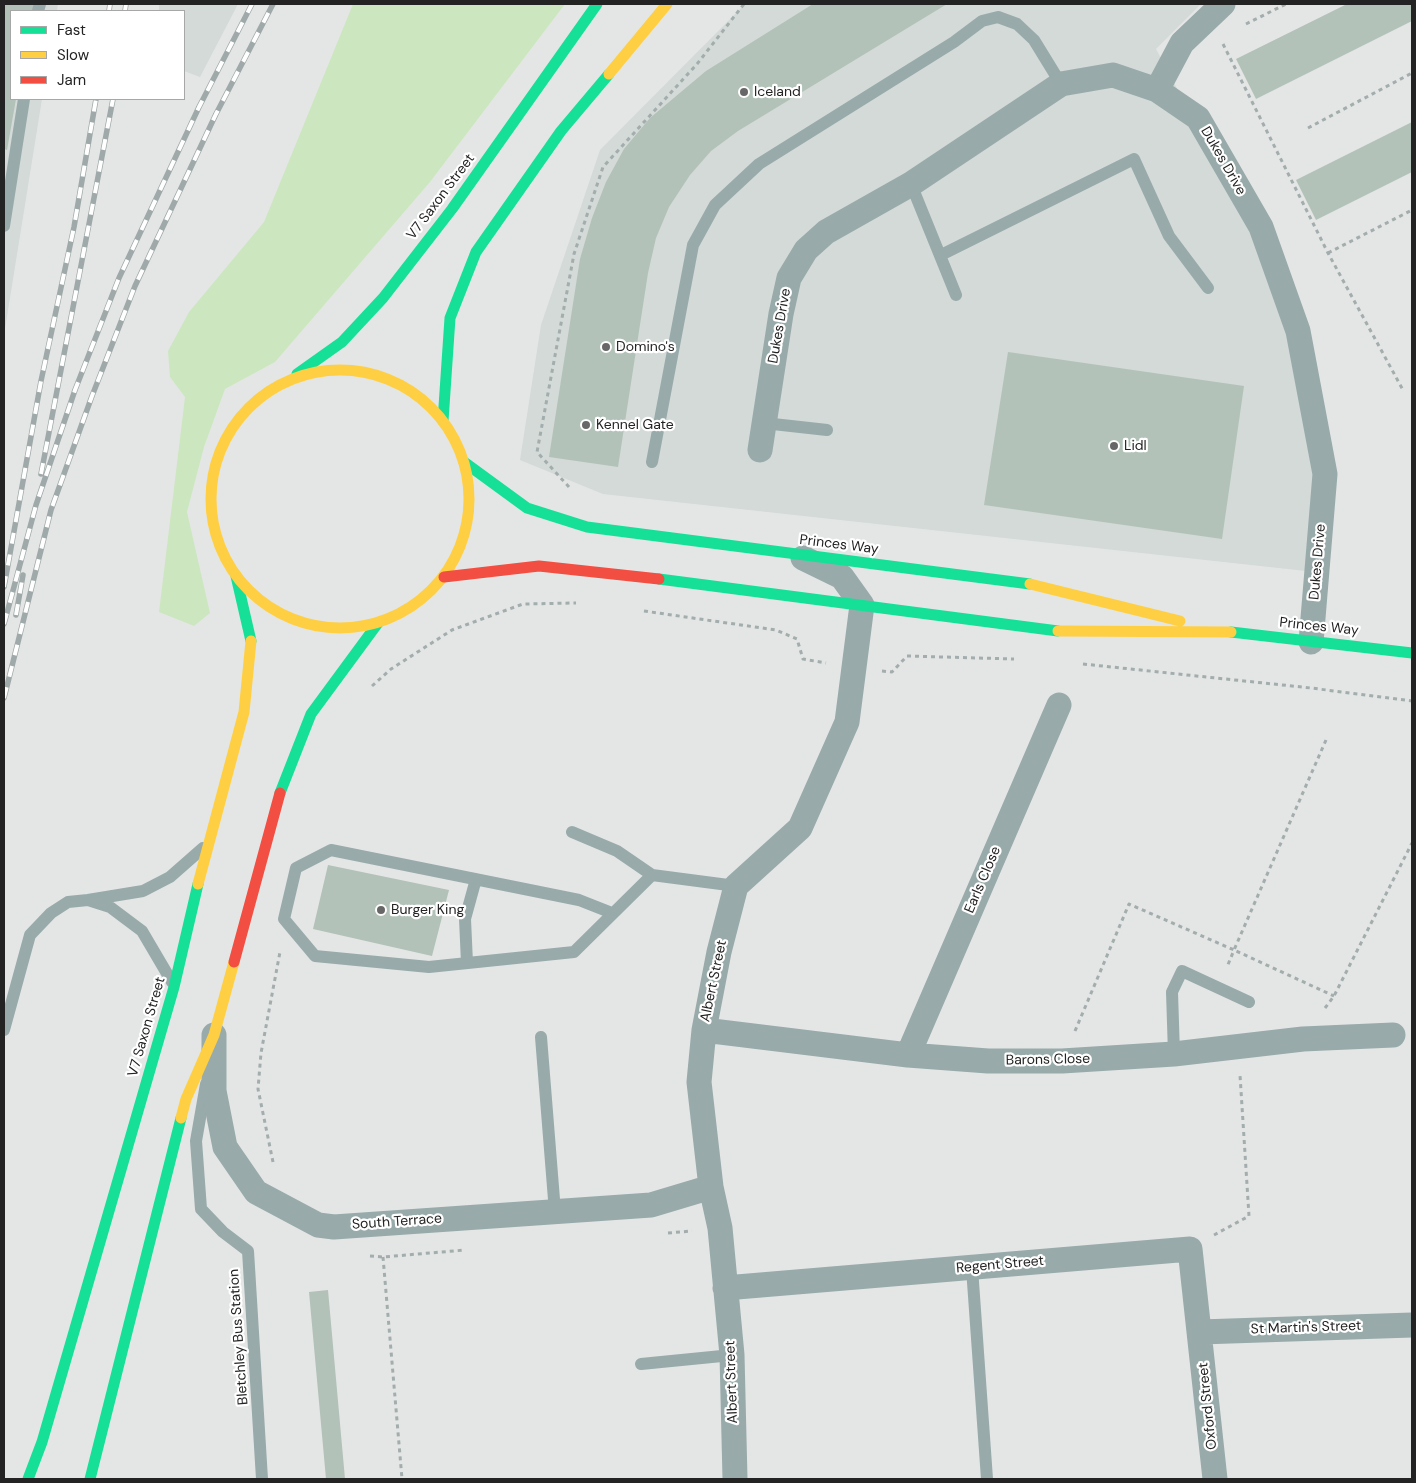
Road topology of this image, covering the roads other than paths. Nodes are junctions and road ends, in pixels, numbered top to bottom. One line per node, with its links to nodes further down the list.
1 (597, 4): 12 (main road, V7 Saxon Street)
2 (667, 4): 13 (main road)
3 (1223, 4): 5 (street)
4 (1061, 84): 5 (street, Dukes Drive); 7 (street, Dukes Drive); 18 (lane)
5 (1156, 90): 25 (street, Dukes Drive)
6 (24, 100): 8 (lane)
7 (911, 184): 9 (lane); 14 (street, Dukes Drive)
8 (4, 226)
9 (941, 255): 10 (lane); 11 (lane)
10 (1208, 288)
11 (956, 295)
12 (283, 383): 13 (main road); 20 (main road)
13 (443, 421): 17 (main road)
14 (764, 423): 15 (lane); 16 (street, Dukes Drive)
15 (827, 430)
16 (760, 450)
17 (464, 462): 19 (main road, Princes Way); 21 (main road)
18 (652, 462)
19 (797, 555): 22 (street); 24 (main road, Princes Way)
20 (236, 576): 23 (main road); 29 (main road, V7 Saxon Street)
21 (444, 577): 22 (main road, Princes Way); 23 (main road)
22 (862, 605): 24 (main road, Princes Way); 32 (street)
23 (378, 623): 40 (main road)
24 (1222, 631): 25 (main road, Princes Way)
25 (1311, 642): 26 (main road, Princes Way)
26 (1412, 652)
27 (1059, 705): 44 (street, Earls Close)
28 (572, 832): 30 (lane)
29 (208, 844): 33 (lane); 36 (main road, V7 Saxon Street)
30 (652, 875): 32 (lane); 34 (lane)
31 (476, 879): 34 (lane); 35 (lane); 35 (lane)
32 (736, 886): 39 (street, Albert Street)
33 (88, 900): 36 (lane); 38 (lane)
34 (612, 913): 35 (lane)
35 (467, 963)
36 (174, 987): 53 (main road, V7 Saxon Street)
37 (1249, 1002): 43 (lane)
38 (4, 1030)
39 (704, 1030): 44 (street, Barons Close); 45 (street, Albert Street)
40 (214, 1035): 46 (street, South Terrace); 54 (main road); 55 (lane, Bletchley Bus Station)
41 (1393, 1035): 43 (street, Barons Close)
42 (541, 1037): 46 (lane)
43 (1174, 1054): 44 (street, Barons Close)
44 (908, 1055)
45 (711, 1187): 46 (street, South Terrace); 48 (street, Albert Street)
46 (555, 1212)
47 (972, 1268): 48 (street, Regent Street); 50 (street, Regent Street); 57 (lane)
48 (726, 1288): 51 (street, Albert Street)
49 (1412, 1325): 50 (street, St Martin's Street)
50 (1200, 1332): 58 (street, Oxford Street)
51 (732, 1356): 52 (lane); 56 (street, Albert Street)
52 (641, 1364)
53 (28, 1479)
54 (90, 1479)
55 (262, 1479)
56 (735, 1479)
57 (987, 1479)
58 (1215, 1479)

